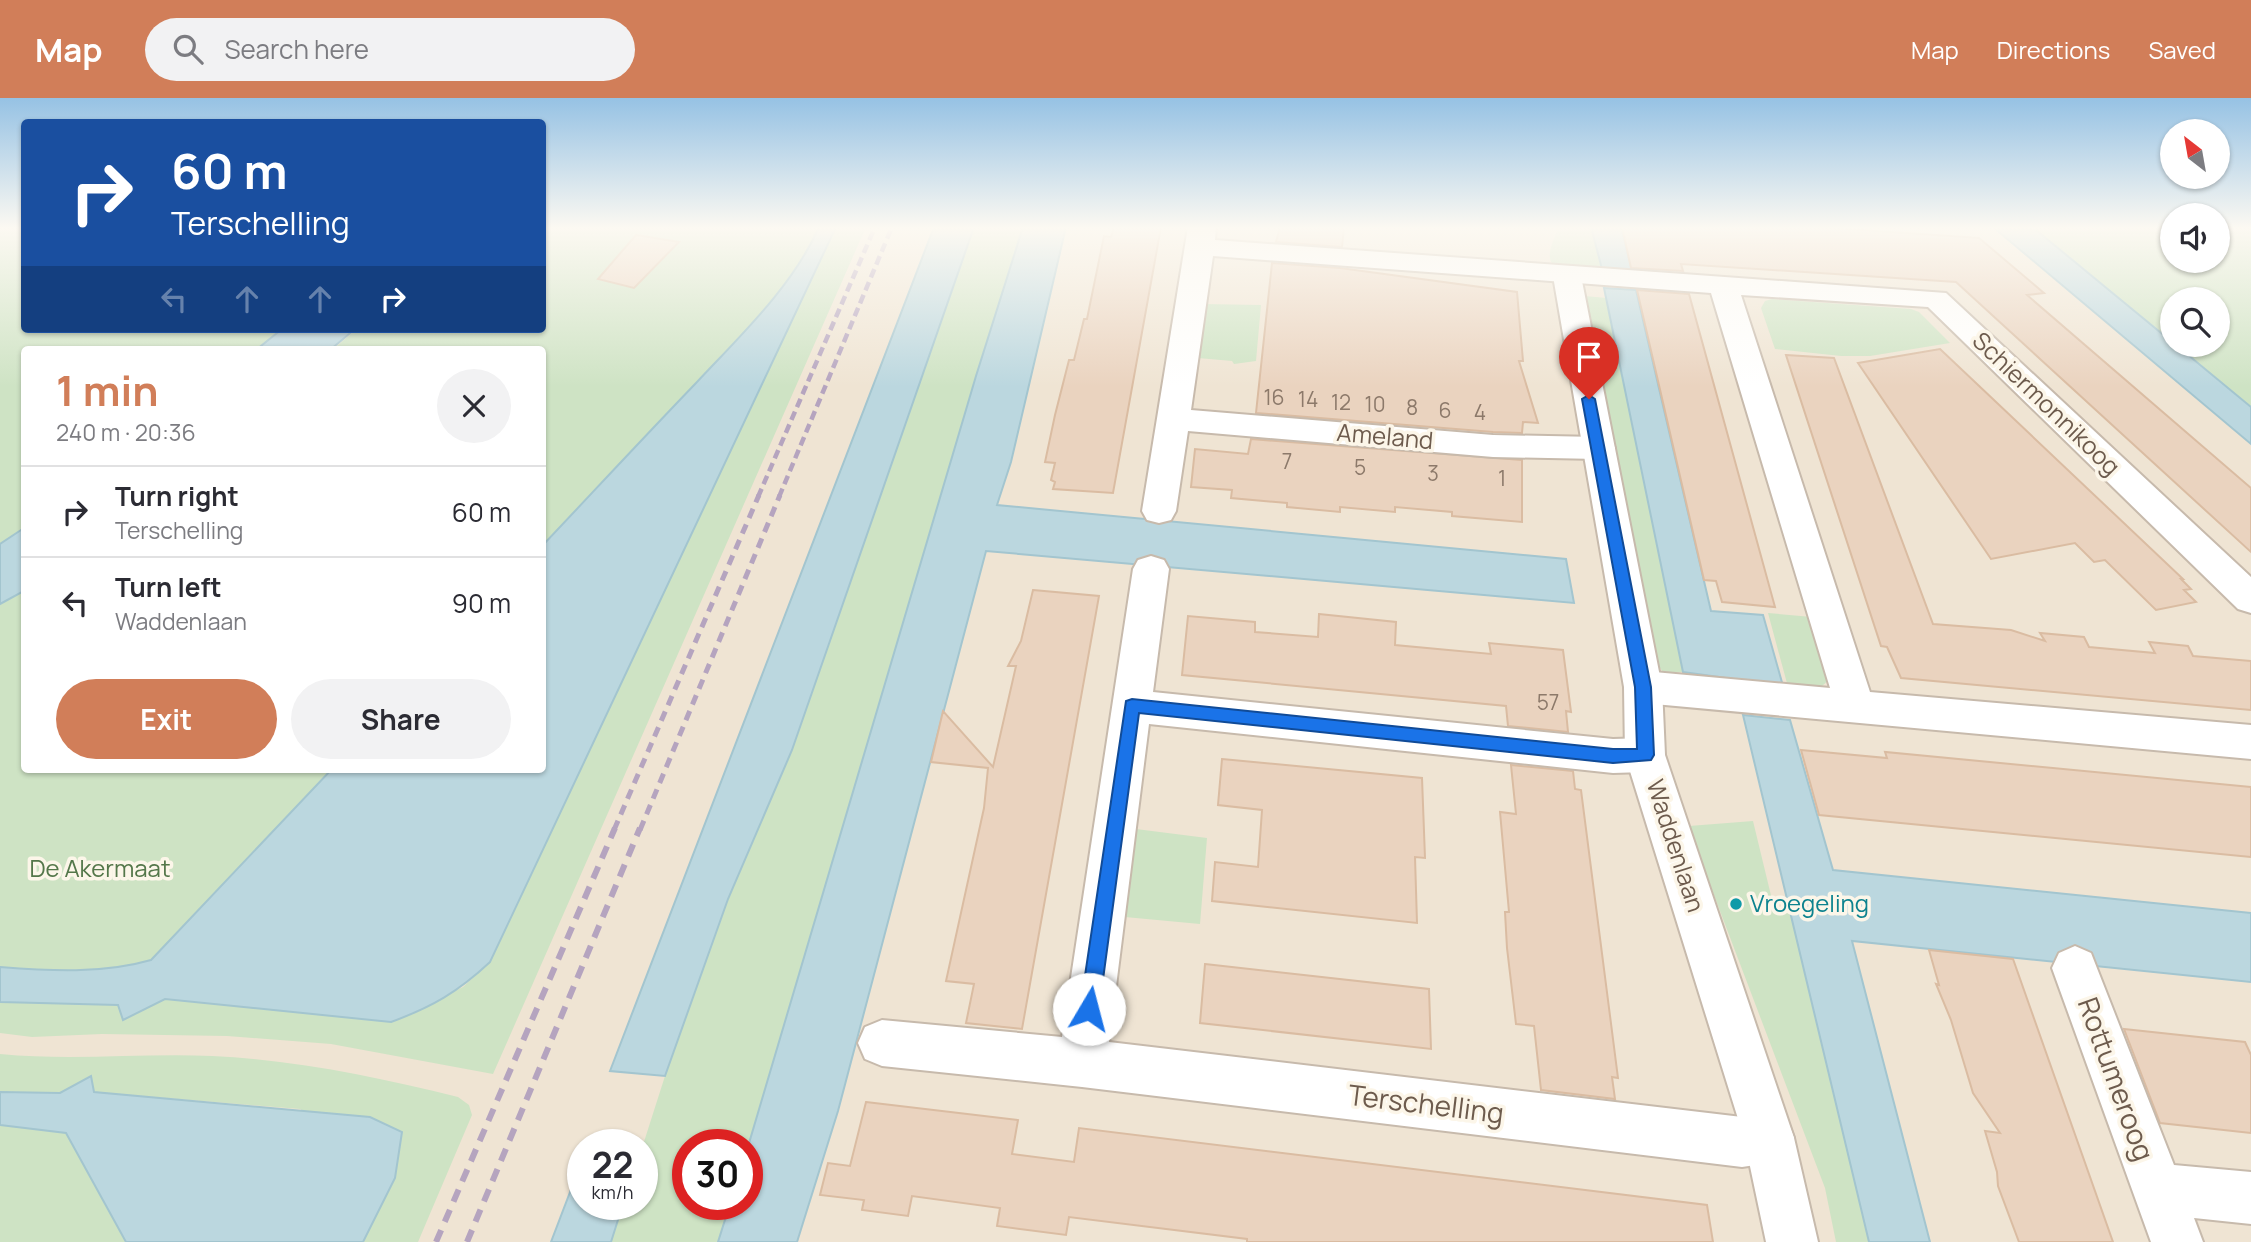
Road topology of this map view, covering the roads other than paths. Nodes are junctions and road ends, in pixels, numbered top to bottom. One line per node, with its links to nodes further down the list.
1 (1195, 280): 5 (street)
2 (1568, 280): 6 (street, Waddenlaan)
3 (1643, 280): 4 (street, Schiermonnikoog)
4 (1723, 285): 9 (street, Schiermonnikoog); 12 (street)
5 (1174, 419): 6 (street, Ameland); 7 (street)
6 (1598, 448): 10 (street, Waddenlaan)
7 (1159, 511)
8 (1151, 569): 11 (street)
9 (2251, 599)
10 (1643, 687): 12 (street); 14 (street, Waddenlaan)
11 (1132, 706): 14 (street); 17 (street)
12 (1856, 708): 13 (street)
13 (2251, 742)
14 (1645, 755): 18 (street, Waddenlaan)
15 (2075, 968): 19 (street, Rottumeroog)
16 (882, 1043): 17 (street, Terschelling)
17 (1082, 1063): 18 (street, Terschelling)
18 (1769, 1138): 21 (street, Waddenlaan)
19 (2157, 1189): 20 (street, Rottumeroog); 22 (street, Rottumeroog)
20 (2251, 1198)
21 (1792, 1242)
22 (2176, 1242)

